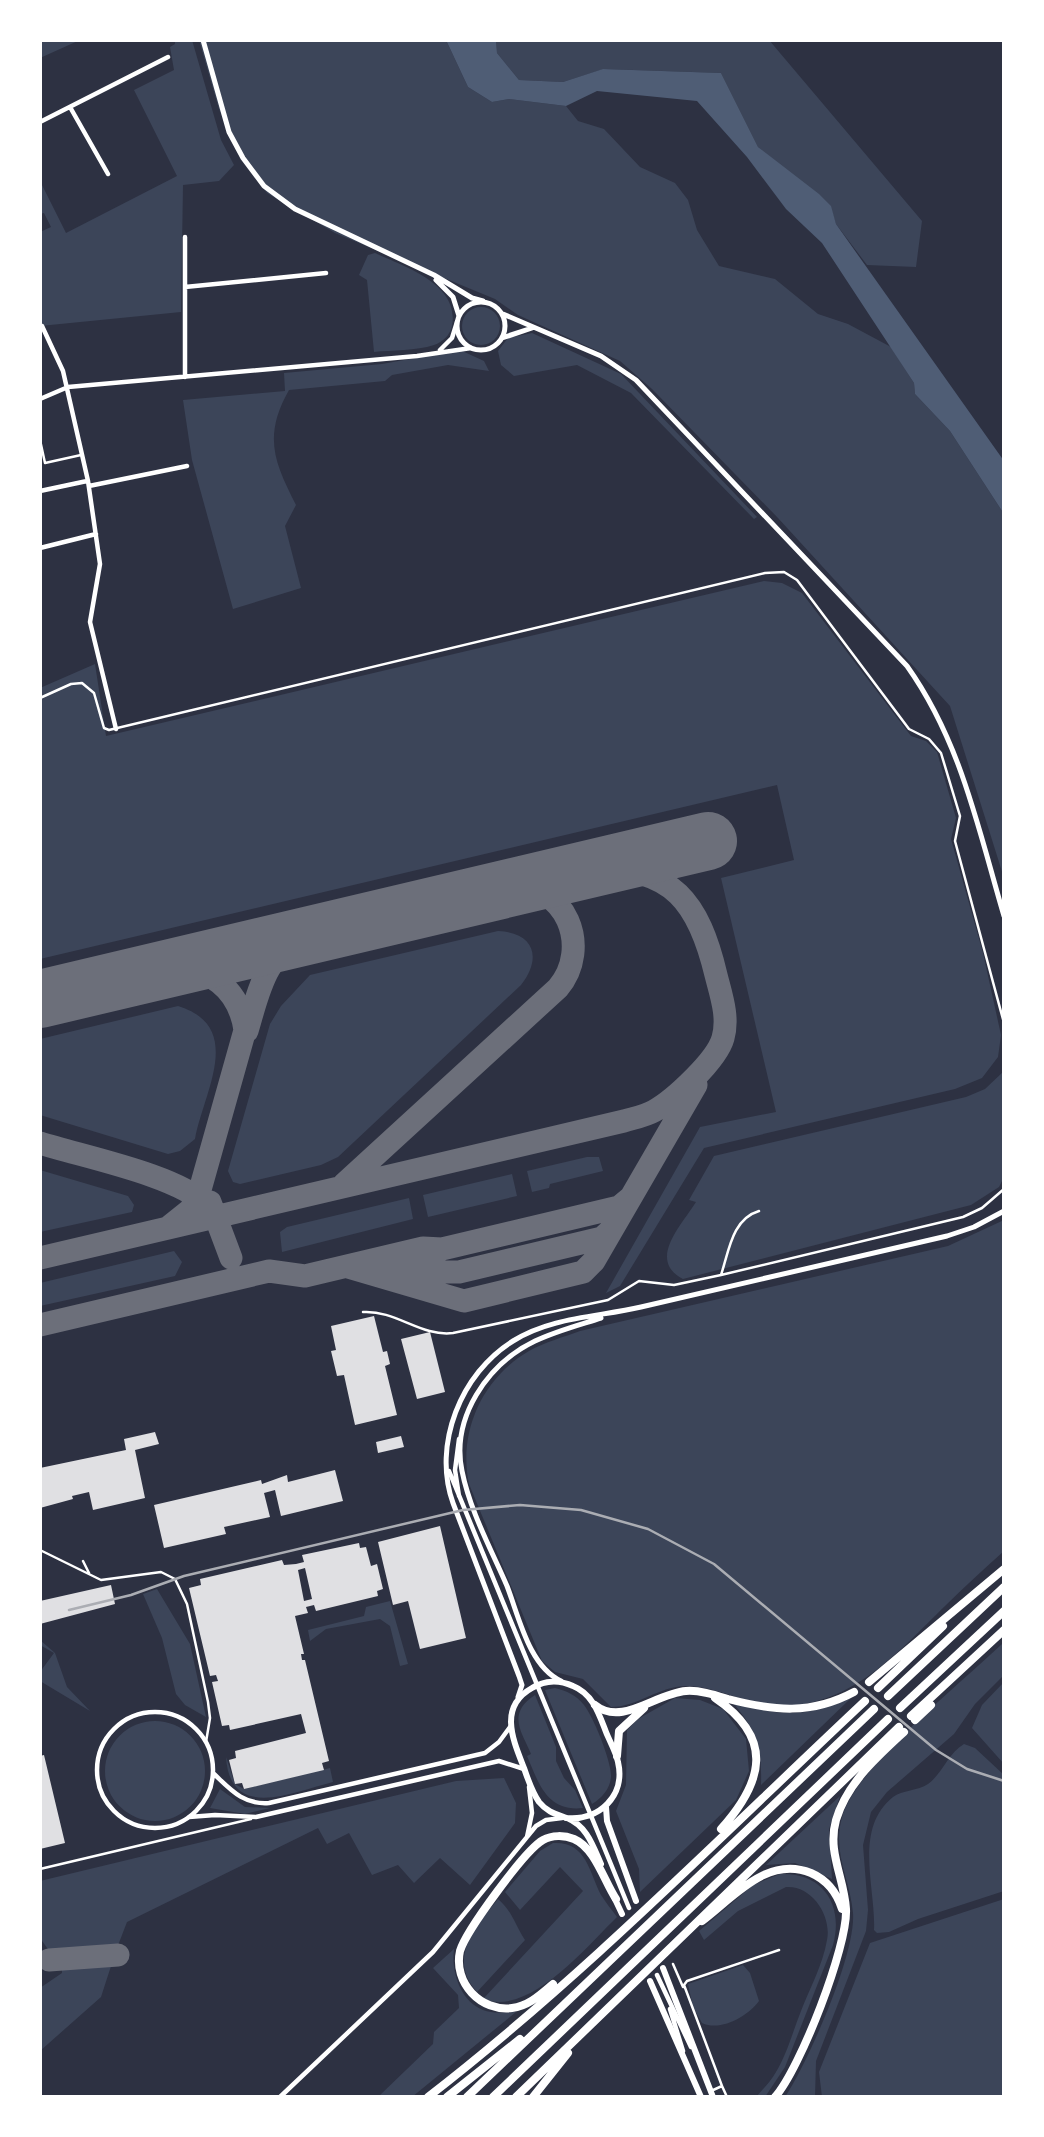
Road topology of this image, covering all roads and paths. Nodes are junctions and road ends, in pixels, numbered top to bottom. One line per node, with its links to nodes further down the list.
1 (203, 40): 7 (street)
2 (168, 57): 3 (street)
3 (70, 107): 4 (street); 5 (street)
4 (40, 122)
5 (108, 174)
6 (185, 237): 9 (street)
7 (416, 267): 10 (street); 12 (street)
8 (326, 273): 9 (street)
9 (185, 287): 18 (street)
10 (484, 301): 11 (street); 12 (street)
11 (503, 314): 14 (street); 15 (street)
12 (458, 319): 16 (street); 17 (street)
13 (42, 326): 19 (street)
14 (538, 328): 15 (street); 30 (street)
15 (502, 338): 16 (street)
16 (471, 348): 17 (street)
17 (436, 351): 18 (street)
18 (185, 377): 19 (street)
19 (68, 387): 20 (street); 22 (street)
20 (40, 399)
21 (40, 440): 22 (lane)
22 (82, 455): 24 (street)
23 (187, 466): 24 (street)
24 (88, 483): 25 (street); 26 (street)
25 (40, 491)
26 (96, 534): 27 (street); 29 (street)
27 (40, 548)
28 (40, 698): 29 (lane)
29 (116, 729): 31 (lane)
30 (1004, 916)
31 (1004, 1023)
32 (1004, 1189): 35 (lane)
33 (759, 1211): 35 (lane)
34 (1004, 1211): 37 (street)
35 (721, 1275): 36 (lane)
36 (363, 1312)
37 (616, 1313): 38 (street); 39 (street)
38 (460, 1437): 40 (street); 48 (street)
39 (446, 1456): 40 (street); 56 (street)
40 (463, 1507): 77 (street)
41 (40, 1550): 44 (lane)
42 (83, 1561): 44 (lane)
43 (1004, 1569): 49 (highway); 50 (highway)
44 (92, 1576): 63 (lane)
45 (1004, 1587): 53 (highway)
46 (1004, 1611): 58 (highway)
47 (1004, 1630): 60 (highway)
48 (564, 1682): 56 (main road); 57 (main road)
49 (869, 1682)
50 (878, 1688)
51 (854, 1692): 52 (highway)
52 (710, 1694): 54 (highway); 74 (highway)
53 (887, 1696)
54 (660, 1697): 57 (highway); 64 (highway)
55 (865, 1701): 74 (highway)
56 (516, 1702): 62 (main road)
57 (595, 1705): 64 (main road)
58 (900, 1708)
59 (874, 1709): 89 (highway)
60 (913, 1718)
61 (888, 1719): 99 (highway)
62 (510, 1727): 65 (main road); 66 (street)
63 (206, 1742): 66 (street); 70 (street)
64 (617, 1756): 68 (main road)
65 (524, 1769): 67 (main road); 69 (street)
66 (213, 1772): 70 (street)
67 (528, 1780): 71 (main road); 72 (street)
68 (603, 1809): 71 (main road); 76 (main road)
69 (256, 1817): 70 (street); 73 (lane)
70 (188, 1818)
71 (566, 1818): 72 (street); 75 (main road)
72 (526, 1842): 95 (street)
73 (40, 1869)
74 (666, 1887): 80 (highway)
75 (616, 1899): 78 (main road); 80 (highway)
76 (636, 1901)
77 (629, 1908)
78 (622, 1914)
79 (846, 1922): 81 (highway); 81 (highway); 104 (highway)
80 (605, 1944): 96 (highway)
81 (668, 1948): 90 (highway)
82 (779, 1950): 88 (lane)
83 (673, 1964): 88 (lane)
84 (663, 1968): 91 (main road)
85 (657, 1975): 87 (street)
86 (650, 1981): 92 (main road)
87 (662, 1989): 91 (street); 92 (street)
88 (684, 1990): 93 (lane)
89 (565, 2002): 97 (highway); 98 (highway)
90 (612, 2003): 100 (highway); 101 (highway)
91 (697, 2061): 94 (main road)
92 (688, 2064): 102 (main road)
93 (722, 2086): 94 (lane); 103 (lane)
94 (712, 2094)
95 (280, 2097)
96 (428, 2097)
97 (447, 2097)
98 (467, 2097)
99 (493, 2097)
100 (516, 2097)
101 (533, 2097)
102 (701, 2097)
103 (727, 2097)
104 (775, 2097)

